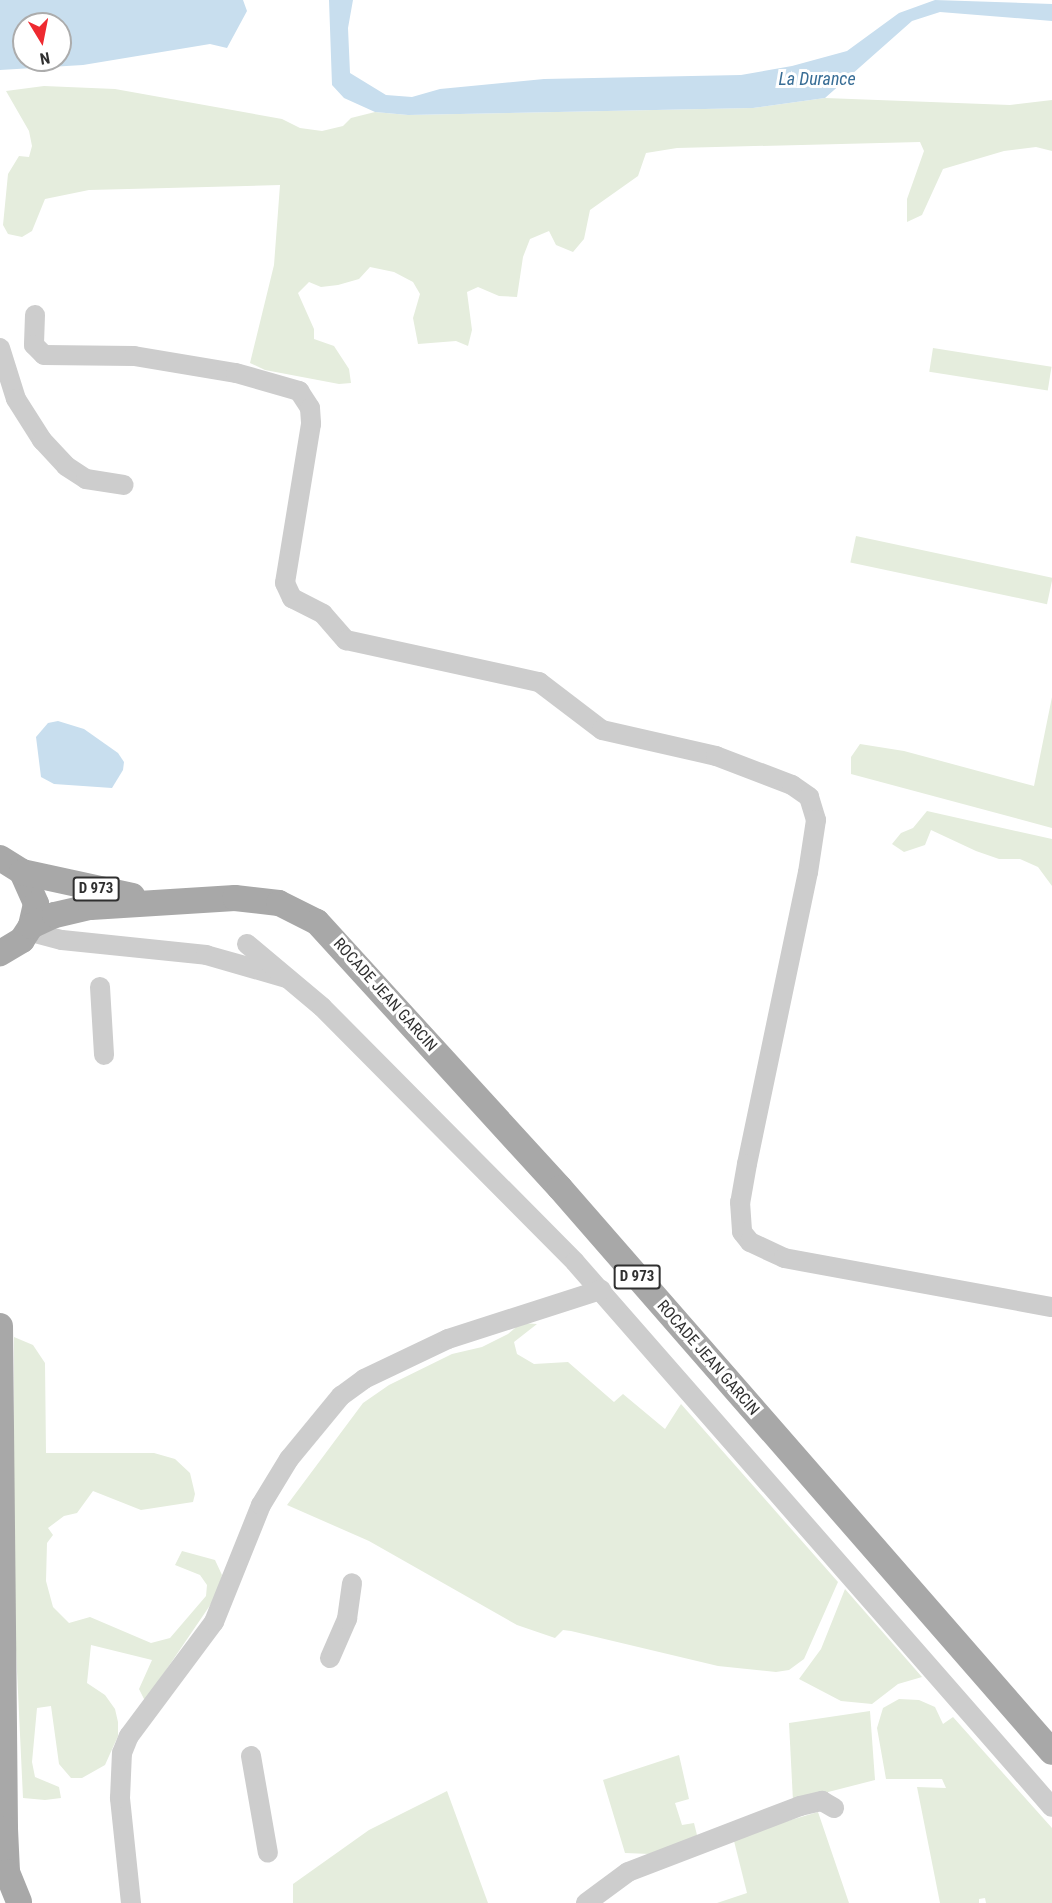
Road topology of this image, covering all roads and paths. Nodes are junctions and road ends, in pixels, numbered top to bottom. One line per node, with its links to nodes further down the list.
1 (35, 315): 13 (street)
2 (0, 348): 3 (street)
3 (124, 485)
4 (8, 859): 5 (main road, ROCADE JEAN GARCIN / D 973); 6 (main road)
5 (170, 905): 6 (main road, ROCADE JEAN GARCIN / D 973); 17 (main road, ROCADE JEAN GARCIN / D 973)
6 (29, 929): 8 (main road); 9 (street)
7 (247, 944): 9 (street, D 973)
8 (3, 957)
9 (295, 981): 12 (street, D 973)
10 (100, 987): 11 (street)
11 (104, 1055)
12 (601, 1290): 19 (street, D 973); 23 (street)
13 (1052, 1307)
14 (0, 1326): 22 (main road)
15 (352, 1583): 16 (street)
16 (330, 1658)
17 (1052, 1752)
18 (251, 1756): 21 (street)
19 (1052, 1807)
20 (834, 1808): 24 (street)
21 (268, 1853)
22 (13, 1901)
23 (131, 1903)
24 (586, 1903)

